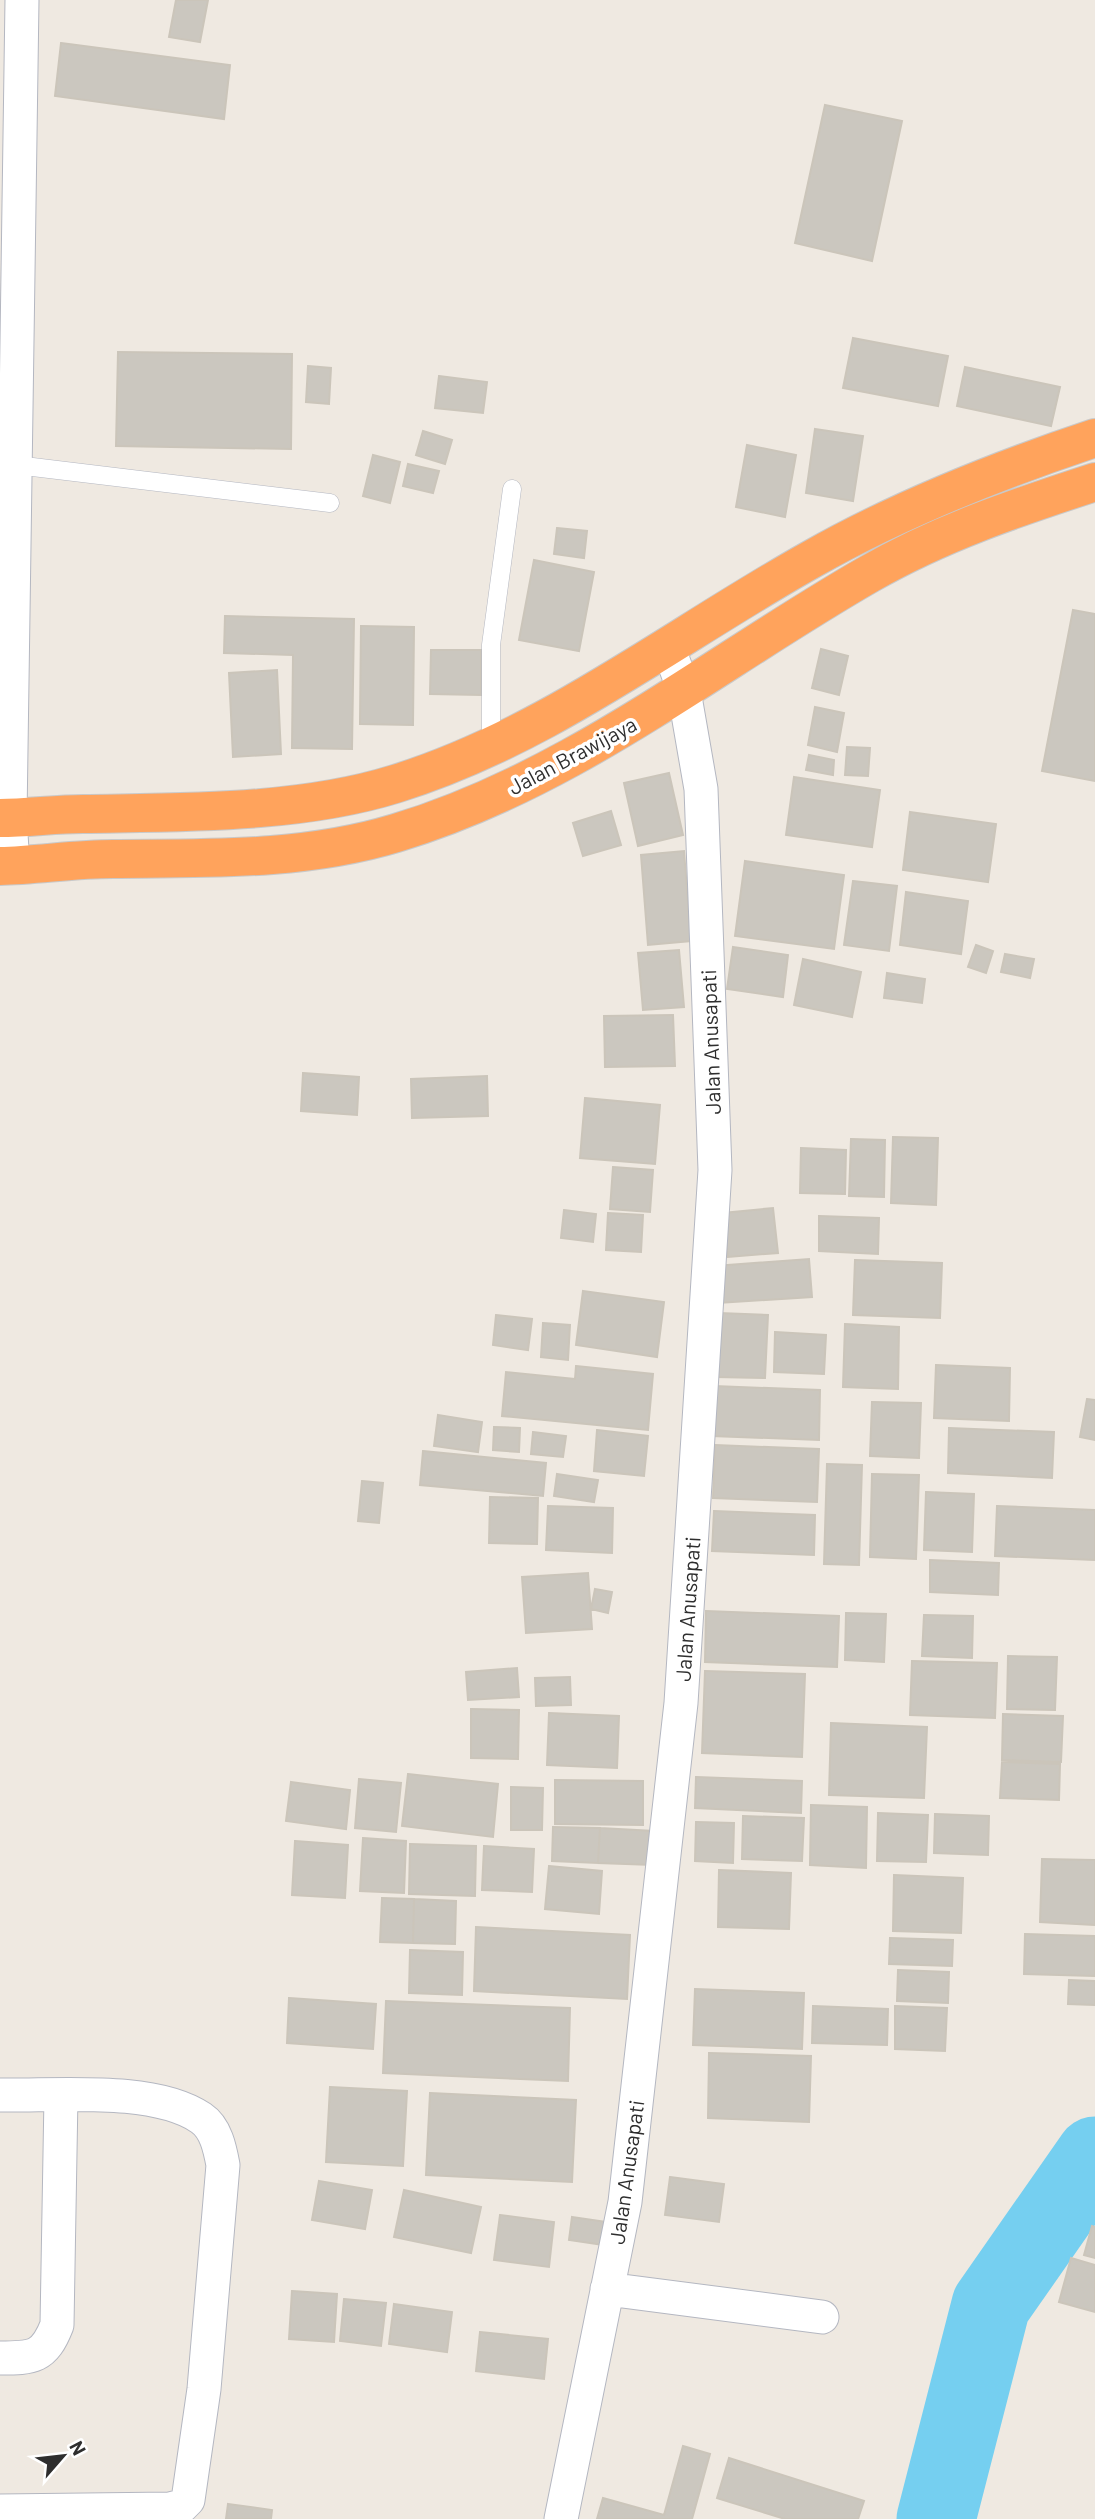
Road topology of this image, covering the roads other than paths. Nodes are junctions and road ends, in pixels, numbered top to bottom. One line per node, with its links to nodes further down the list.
1 (22, 0): 3 (street)
2 (1095, 438): 7 (highway)
3 (8, 464): 6 (lane); 10 (street)
4 (1095, 482): 8 (highway, Jalan Brawijaya)
5 (512, 489): 9 (lane)
6 (330, 503)
7 (668, 646): 8 (street, Jalan Anusapati); 9 (highway)
8 (684, 691): 11 (highway, Jalan Brawijaya); 14 (street, Jalan Anusapati)
9 (491, 746): 10 (highway)
10 (5, 818): 11 (street)
11 (7, 866)
12 (0, 2095): 13 (street)
13 (61, 2096): 16 (street); 17 (street)
14 (607, 2289): 15 (street); 18 (street, Jalan Anusapati)
15 (822, 2317)
16 (0, 2358)
17 (0, 2511)
18 (561, 2519)

